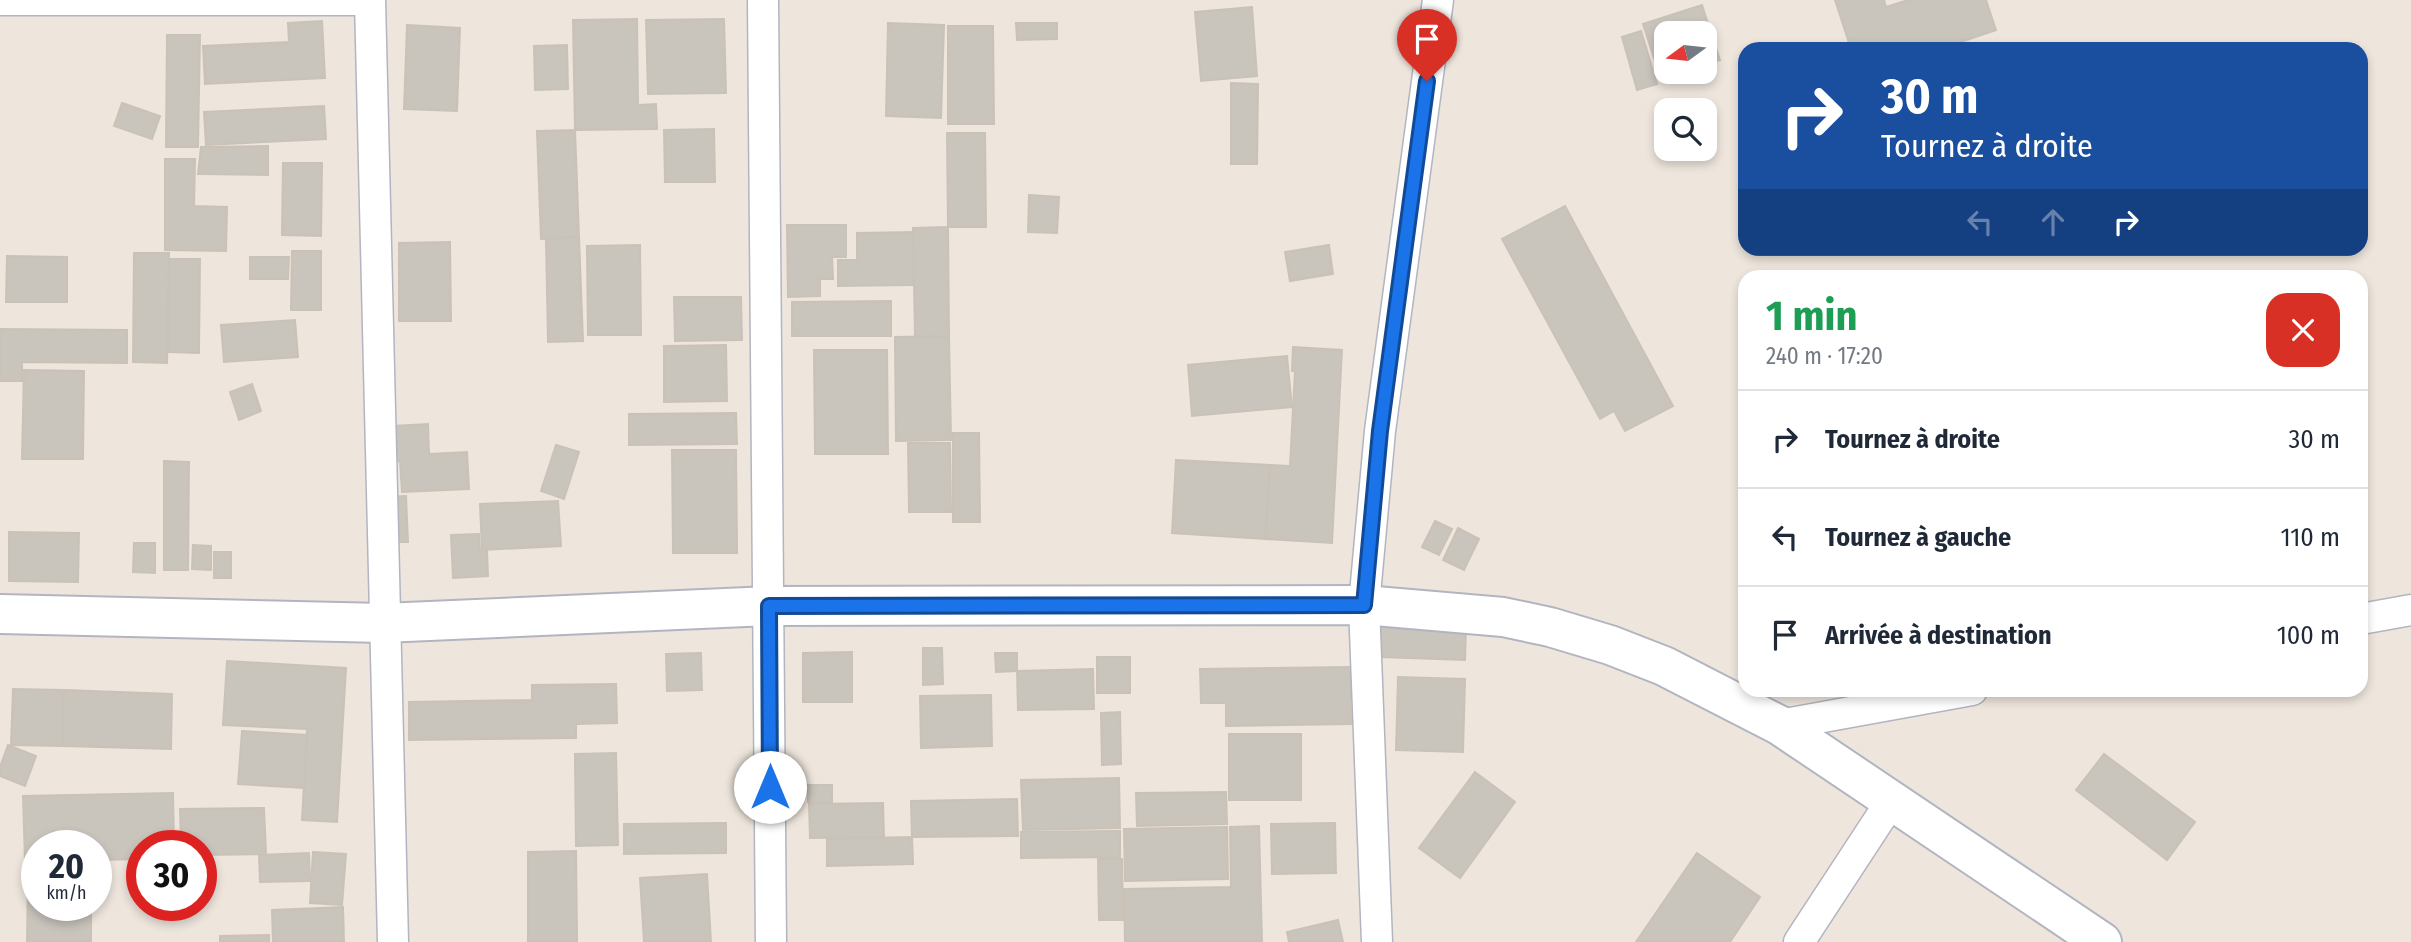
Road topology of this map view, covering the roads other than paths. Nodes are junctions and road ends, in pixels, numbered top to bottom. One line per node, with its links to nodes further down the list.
1 (368, 0): 4 (street); 10 (street)
2 (763, 0): 6 (street)
3 (1438, 0): 5 (street)
4 (0, 1)
5 (1364, 605): 6 (street); 12 (street); 16 (street)
6 (769, 606): 10 (street); 15 (street)
7 (2411, 610): 9 (street)
8 (0, 614): 10 (street)
9 (2368, 618)
10 (383, 623): 14 (street)
11 (1932, 697): 12 (street)
12 (1779, 724): 13 (street)
13 (1892, 800): 17 (street); 18 (street)
14 (393, 942)
15 (771, 942)
16 (1377, 942)
17 (1799, 942)
18 (2102, 942)

